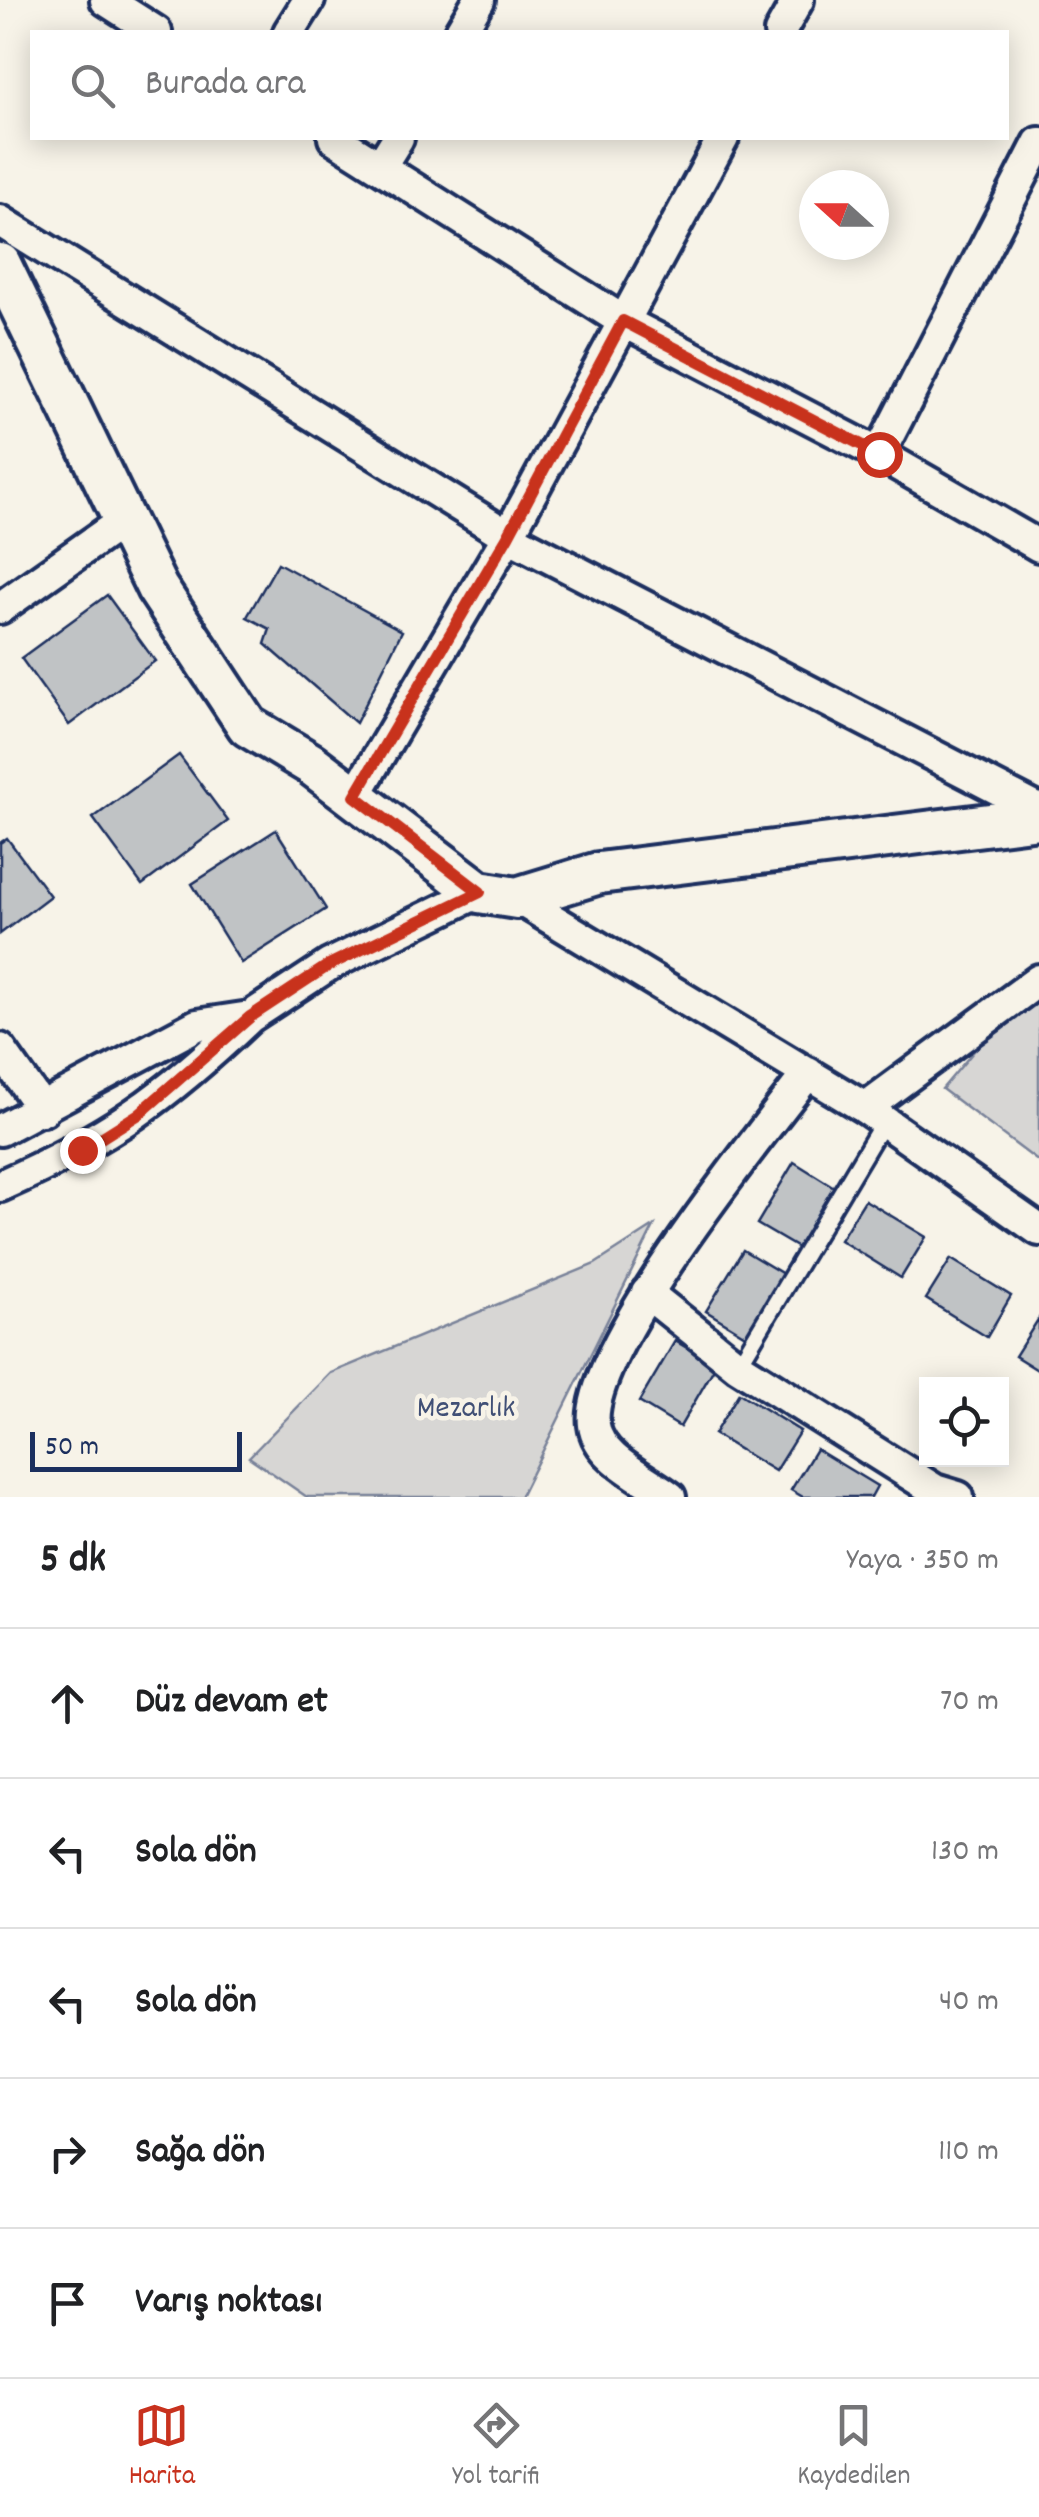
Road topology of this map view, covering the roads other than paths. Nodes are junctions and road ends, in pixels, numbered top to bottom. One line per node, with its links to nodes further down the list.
1 (106, 0): 5 (street)
2 (310, 0): 6 (street)
3 (479, 0): 7 (street)
4 (798, 0): 8 (street)
5 (153, 30)
6 (290, 30)
7 (461, 30)
8 (781, 30)
9 (337, 140): 13 (street)
10 (397, 140): 13 (street)
11 (722, 140): 16 (street)
12 (1039, 143): 17 (street)
13 (380, 167): 16 (street)
14 (0, 221): 19 (street)
15 (4, 285): 18 (street)
16 (623, 321): 17 (street); 19 (street)
17 (879, 454): 20 (street)
18 (124, 520): 21 (street); 22 (street)
19 (508, 536): 22 (street); 23 (street)
20 (1039, 546)
21 (0, 608)
22 (355, 796): 24 (street)
23 (1039, 814): 24 (street)
24 (498, 895): 26 (street); 28 (street)
25 (1039, 980): 30 (street)
26 (250, 1017): 29 (street); 32 (street)
27 (0, 1049): 29 (street)
28 (808, 1073): 30 (street); 34 (street)
29 (43, 1110): 31 (street)
30 (875, 1114): 33 (street); 35 (lane)
31 (0, 1130)
32 (0, 1186)
33 (1039, 1230)
34 (646, 1293): 35 (street); 36 (street)
35 (738, 1366): 37 (street)
36 (670, 1497)
37 (958, 1497)

